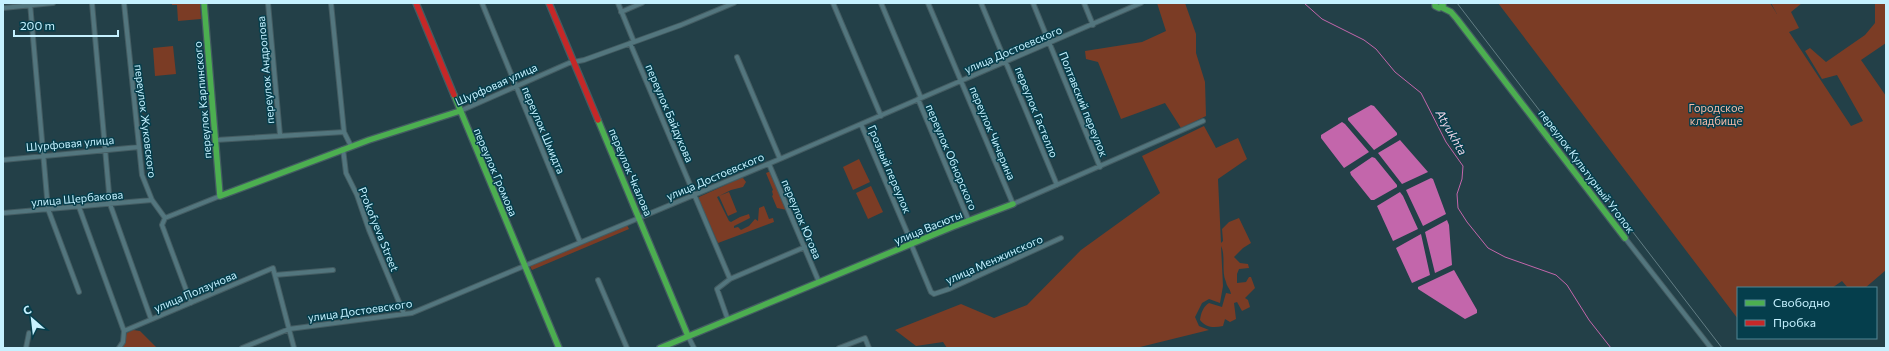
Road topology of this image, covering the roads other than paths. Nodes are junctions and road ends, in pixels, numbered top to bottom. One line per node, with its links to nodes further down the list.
1 (53, 3): 21 (street)
2 (92, 3): 45 (street)
3 (124, 3): 43 (street, переулок Жуковского)
4 (204, 3): 41 (street, переулок Карпинского)
5 (268, 3): 40 (street, переулок Андропова)
6 (331, 3): 39 (street)
7 (416, 3): 35 (street, переулок Громова)
8 (482, 3): 33 (street, переулок Шмидта)
9 (549, 3): 31 (street, переулок Чкалова)
10 (618, 3): 25 (street, переулок Байдукова)
11 (642, 3): 25 (street)
12 (734, 3): 27 (street, Шурфовая улица)
13 (833, 3): 36 (street, Грозный переулок)
14 (881, 3): 34 (street, переулок Обнорского)
15 (928, 3): 32 (street, переулок Чичерина)
16 (981, 3): 30 (street, переулок Гастелло)
17 (1033, 3): 28 (street, Полтавский переулок)
18 (1084, 3): 26 (street)
19 (1126, 3): 24 (street)
20 (1141, 3): 24 (street, улица Достоевского)
21 (31, 4): 23 (street); 46 (street)
22 (1437, 5): 64 (street, переулок Культурный Уголок)
23 (3, 8)
24 (1129, 9): 26 (street, улица Достоевского)
25 (622, 12): 27 (street, переулок Байдукова)
26 (1092, 25): 28 (street, улица Достоевского)
27 (632, 42): 31 (street, Шурфовая улица); 52 (street, переулок Байдукова)
28 (1050, 42): 30 (street, улица Достоевского); 50 (street, Полтавский переулок)
29 (738, 57): 47 (street)
30 (1006, 61): 32 (street, улица Достоевского); 51 (street, переулок Гастелло)
31 (574, 62): 33 (street, Шурфовая улица); 61 (street, переулок Чкалова)
32 (961, 81): 34 (street, улица Достоевского); 56 (street, переулок Чичерина)
33 (516, 86): 35 (street, Шурфовая улица); 65 (street, переулок Шмидта)
34 (920, 99): 36 (street, улица Достоевского); 62 (street, переулок Обнорского)
35 (460, 111): 42 (street, Шурфовая улица); 68 (street, переулок Громова)
36 (881, 116): 38 (street, улица Достоевского)
37 (1203, 121): 50 (street, улица Васюты)
38 (861, 124): 47 (street, улица Достоевского); 66 (street, Грозный переулок)
39 (344, 132): 40 (street); 42 (street)
40 (280, 135): 41 (street)
41 (216, 140): 53 (street, переулок Карпинского)
42 (351, 146): 44 (street, Шурфовая улица)
43 (139, 147): 45 (street, Шурфовая улица); 54 (street, переулок Жуковского)
44 (343, 149): 53 (street, Шурфовая улица); 77 (street, Prokofyeva Street)
45 (106, 150): 46 (street, Шурфовая улица); 55 (street)
46 (43, 156): 48 (street, Шурфовая улица); 58 (street)
47 (780, 159): 49 (street, улица Достоевского)
48 (3, 160)
49 (769, 164): 52 (street, улица Достоевского); 67 (street, переулок Югова)
50 (1100, 166): 51 (street, улица Васюты)
51 (1057, 185): 56 (street, улица Васюты)
52 (694, 194): 61 (street, улица Достоевского); 71 (street, переулок Байдукова)
53 (220, 196): 60 (street)
54 (152, 200): 55 (street, улица Щербакова); 60 (street, переулок Жуковского)
55 (110, 204): 57 (street, улица Щербакова); 78 (street)
56 (1013, 204): 62 (street, улица Васюты)
57 (79, 207): 58 (street, улица Щербакова); 81 (street)
58 (48, 209): 59 (street, улица Щербакова); 74 (street)
59 (3, 213)
60 (164, 218): 76 (street, переулок Жуковского)
61 (639, 218): 65 (street, улица Достоевского); 83 (street, переулок Чкалова)
62 (969, 221): 66 (street, улица Васюты)
63 (1061, 238): 75 (street, улица Менжинского)
64 (1625, 238): 94 (street, переулок Культурный Уголок)
65 (580, 242): 68 (street, улица Достоевского)
66 (911, 244): 73 (street, улица Васюты); 75 (street, Грозный переулок)
67 (804, 247): 71 (street); 73 (street, переулок Югова)
68 (526, 267): 77 (street, улица Достоевского); 88 (street, переулок Громова)
69 (333, 270): 70 (street)
70 (275, 275): 76 (street, улица Ползунова); 80 (street)
71 (730, 279): 79 (street)
72 (598, 280): 89 (street)
73 (819, 282): 79 (street, улица Васюты)
74 (79, 292)
75 (934, 294)
76 (191, 303): 78 (street, улица Ползунова)
77 (404, 314): 80 (street, улица Достоевского)
78 (152, 319): 81 (street, улица Ползунова)
79 (728, 320): 83 (street, улица Васюты)
80 (289, 329): 86 (street, улица Достоевского); 87 (street)
81 (124, 331): 85 (street)
82 (29, 333): 84 (street)
83 (688, 336): 90 (street, улица Васюты); 91 (street, переулок Чкалова)
84 (26, 348)
85 (119, 348)
86 (242, 348)
87 (294, 348)
88 (559, 348)
89 (627, 348)
90 (660, 348)
91 (694, 348)
92 (839, 348): 93 (street)
93 (869, 348)
94 (1711, 348)

